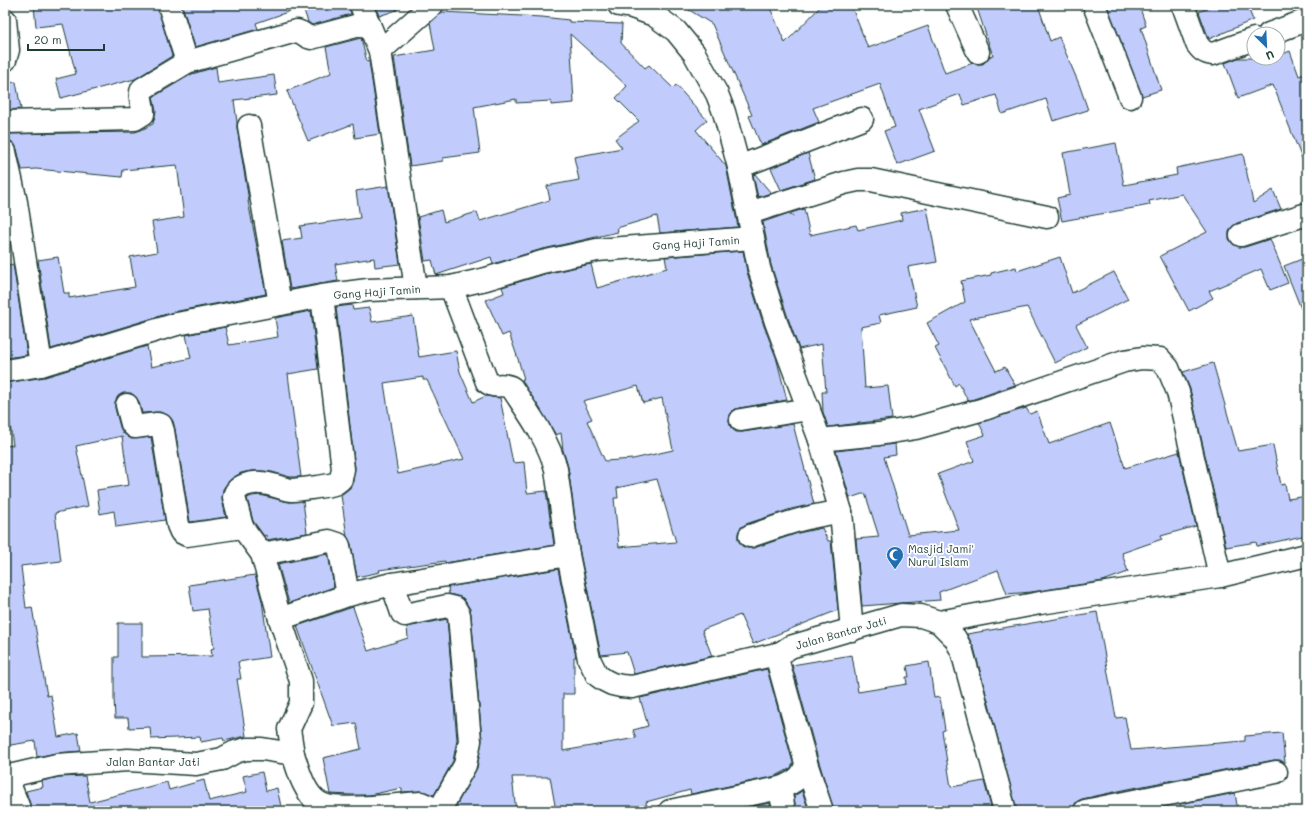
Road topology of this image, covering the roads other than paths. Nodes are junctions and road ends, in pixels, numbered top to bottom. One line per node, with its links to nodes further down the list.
1 (169, 5): 15 (street)
2 (432, 5): 12 (street)
3 (619, 5): 21 (street)
4 (957, 5): 13 (street)
5 (1094, 5): 16 (street)
6 (1183, 5): 11 (street)
7 (364, 14): 12 (street); 15 (street)
8 (5, 20): 14 (street)
9 (1307, 20): 10 (street)
10 (1286, 28)
11 (1246, 42)
12 (380, 51): 29 (street)
13 (978, 52)
14 (5, 60)
15 (187, 62): 18 (street)
16 (1130, 97)
17 (862, 119): 21 (street)
18 (5, 122)
19 (249, 126): 31 (street)
20 (5, 152): 22 (street)
21 (739, 167): 23 (street)
22 (10, 203): 32 (street)
23 (749, 213): 25 (street); 27 (street)
24 (1307, 214): 26 (street)
25 (1047, 217)
26 (1241, 235)
27 (753, 238): 28 (street, Gang Haji Tamin); 35 (street)
28 (452, 287): 29 (street, Gang Haji Tamin); 42 (street)
29 (416, 288): 30 (street, Gang Haji Tamin)
30 (322, 296): 31 (street, Gang Haji Tamin); 39 (street)
31 (280, 304): 32 (street, Gang Haji Tamin)
32 (41, 364): 33 (street, Gang Haji Tamin)
33 (5, 371)
34 (127, 405): 39 (street)
35 (809, 408): 36 (street); 37 (street)
36 (741, 420)
37 (820, 440): 38 (street); 44 (street)
38 (841, 512): 40 (street); 49 (street)
39 (242, 527): 41 (street)
40 (750, 536)
41 (262, 554): 46 (street); 47 (street)
42 (568, 555): 45 (street); 50 (street)
43 (1307, 555): 44 (street)
44 (1220, 576): 48 (street)
45 (392, 584): 46 (street); 58 (street)
46 (348, 595): 47 (street)
47 (280, 619): 51 (street)
48 (939, 622): 49 (street, Jalan Bantar Jati); 62 (street, Jalan Bantar Jati)
49 (852, 630): 50 (street, Jalan Bantar Jati)
50 (781, 652): 52 (street, Jalan Bantar Jati)
51 (293, 754): 54 (street, Jalan Bantar Jati); 57 (street)
52 (806, 763): 55 (street); 61 (street, Jalan Bantar Jati)
53 (1276, 772): 63 (street)
54 (5, 776): 56 (street)
55 (780, 788): 59 (street); 60 (street)
56 (20, 811)
57 (434, 811)
58 (440, 811)
59 (670, 811)
60 (784, 811)
61 (822, 811)
62 (1005, 811)
63 (1084, 811)

